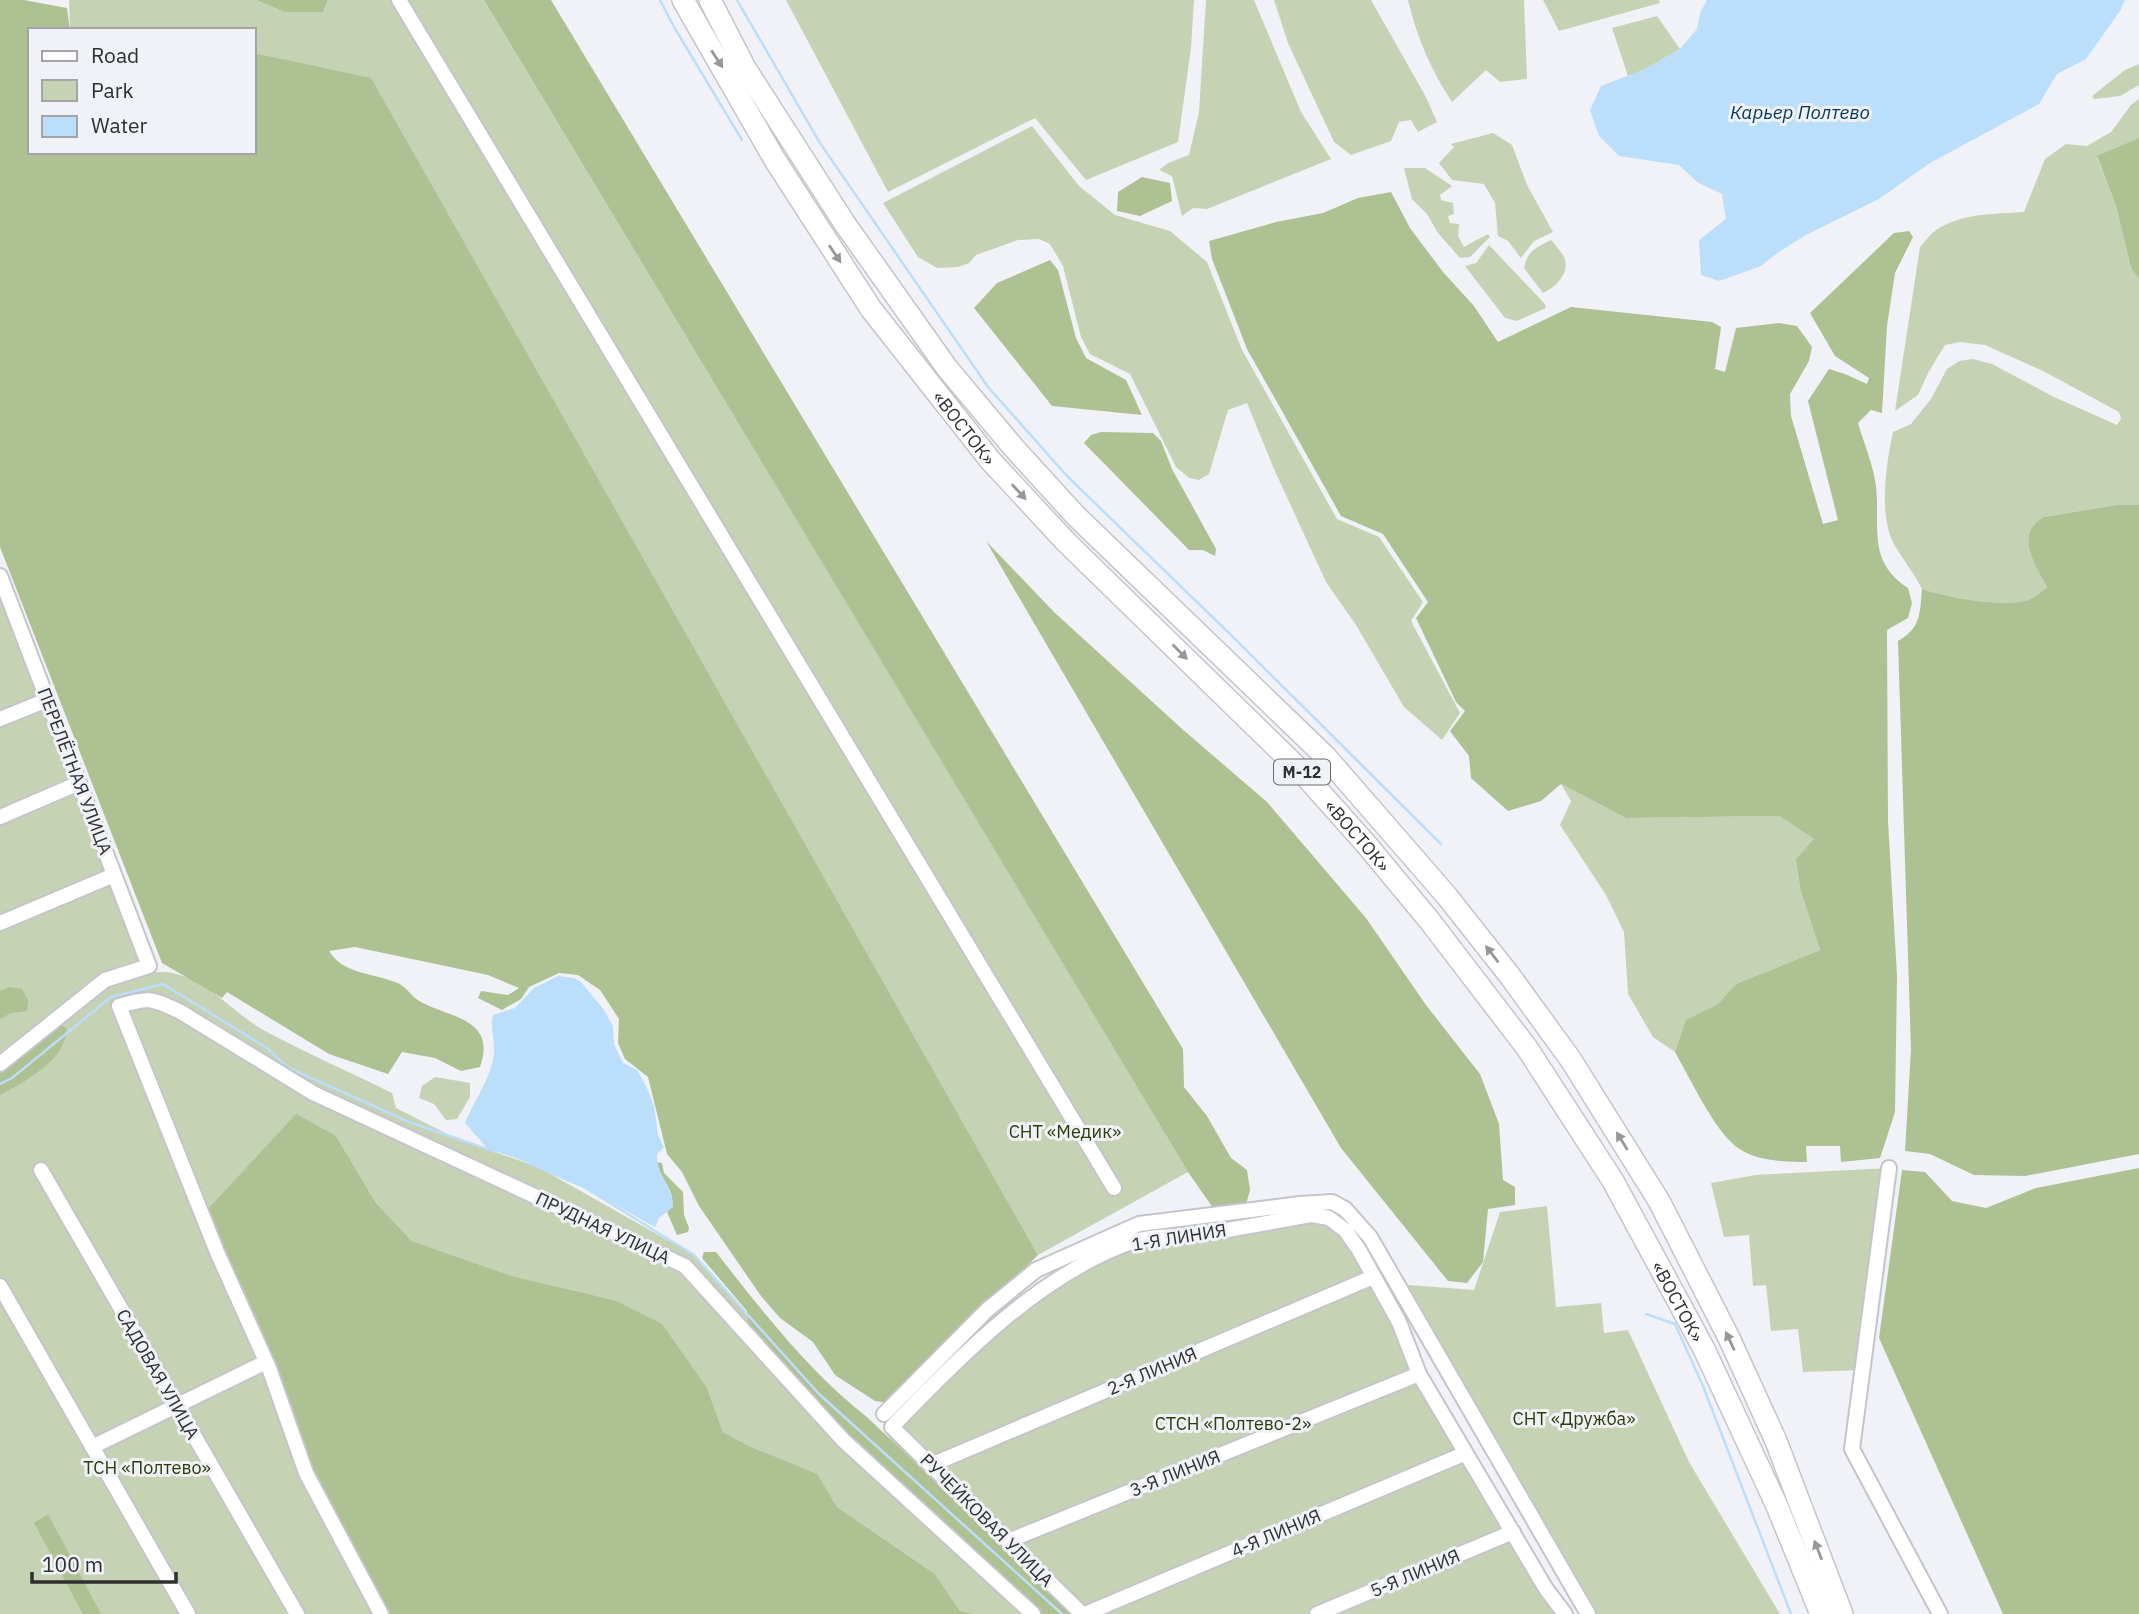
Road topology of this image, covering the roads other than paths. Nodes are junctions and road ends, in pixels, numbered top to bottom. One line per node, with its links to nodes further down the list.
1 (399, 0): 15 (street)
2 (683, 0): 36 (highway, «ВОСТОК» / М-12, one-way to 36)
3 (710, 0): 37 (highway, «ВОСТОК» / М-12, one-way to 3)
4 (0, 576): 5 (street, ПЕРЕЛЁТНАЯ УЛИЦА)
5 (5, 605): 6 (street, ПЕРЕЛЁТНАЯ УЛИЦА)
6 (47, 700): 7 (street); 8 (street, ПЕРЕЛЁТНАЯ УЛИЦА)
7 (0, 719)
8 (79, 783): 9 (street); 10 (street, ПЕРЕЛЁТНАЯ УЛИЦА)
9 (0, 817)
10 (114, 875): 11 (street); 12 (street, ПЕРЕЛЁТНАЯ УЛИЦА)
11 (0, 923)
12 (0, 1064)
13 (1889, 1168): 38 (street)
14 (41, 1170): 20 (street, САДОВАЯ УЛИЦА)
15 (1114, 1188)
16 (1373, 1277): 19 (street, 1-Я ЛИНИЯ); 22 (street, 1-Я ЛИНИЯ); 25 (street, 2-Я ЛИНИЯ)
17 (0, 1286): 23 (street)
18 (266, 1362): 20 (street); 30 (street); 31 (street, ПРУДНАЯ УЛИЦА)
19 (1419, 1374): 24 (street, 1-Я ЛИНИЯ); 27 (street, 3-Я ЛИНИЯ)
20 (177, 1406): 23 (street); 29 (street, САДОВАЯ УЛИЦА)
21 (884, 1414): 35 (street)
22 (892, 1427): 25 (street, РУЧЕЙКОВАЯ УЛИЦА)
23 (92, 1447): 28 (street)
24 (1466, 1453): 26 (street, 1-Я ЛИНИЯ); 32 (street, 4-Я ЛИНИЯ)
25 (931, 1465): 27 (street, РУЧЕЙКОВАЯ УЛИЦА)
26 (1513, 1532): 33 (street, 5-Я ЛИНИЯ); 34 (street, 1-Я ЛИНИЯ)
27 (1008, 1541): 32 (street, РУЧЕЙКОВАЯ УЛИЦА)
28 (188, 1614)
29 (297, 1614)
30 (381, 1614)
31 (1033, 1614)
32 (1084, 1614)
33 (1317, 1614)
34 (1565, 1614)
35 (1588, 1614)
36 (1821, 1614)
37 (1842, 1614)
38 (1940, 1614)

